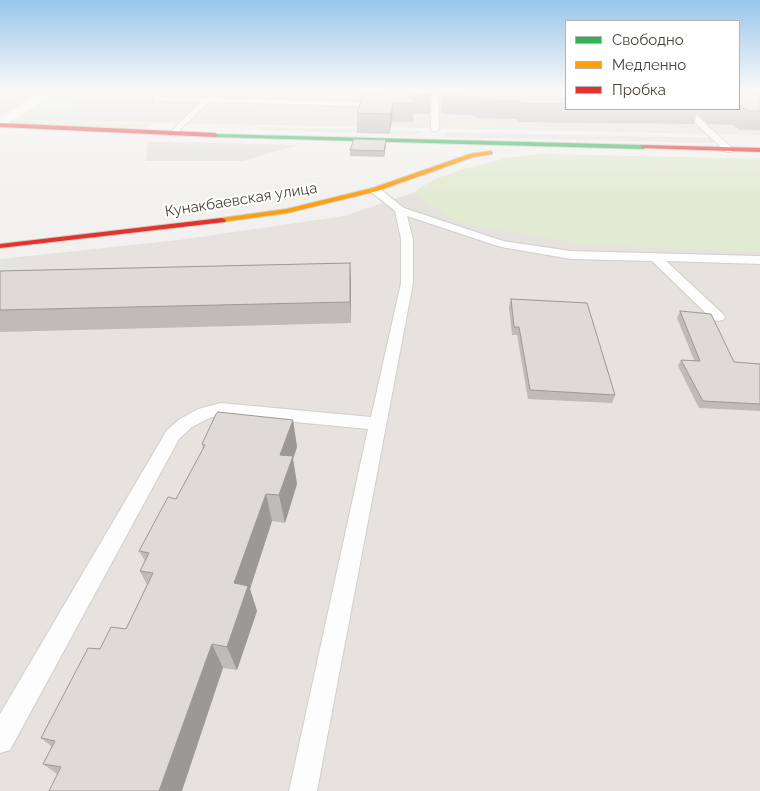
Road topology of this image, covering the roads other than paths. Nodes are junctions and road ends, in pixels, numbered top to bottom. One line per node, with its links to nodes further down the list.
1 (33, 126): 6 (main road)
2 (182, 126): 6 (lane)
3 (435, 126): 5 (lane)
4 (703, 126): 8 (lane)
5 (435, 130)
6 (174, 134): 7 (main road)
7 (539, 145): 8 (main road); 10 (main road, Кунакбаевская улица)
8 (729, 150): 9 (main road)
9 (760, 150)
10 (375, 190): 11 (lane); 12 (main road, Кунакбаевская улица)
11 (400, 210): 13 (lane); 16 (lane)
12 (0, 246)
13 (654, 257): 14 (lane); 15 (lane)
14 (760, 260)
15 (718, 317)
16 (378, 424): 17 (lane); 18 (lane)
17 (0, 740)
18 (303, 791)

